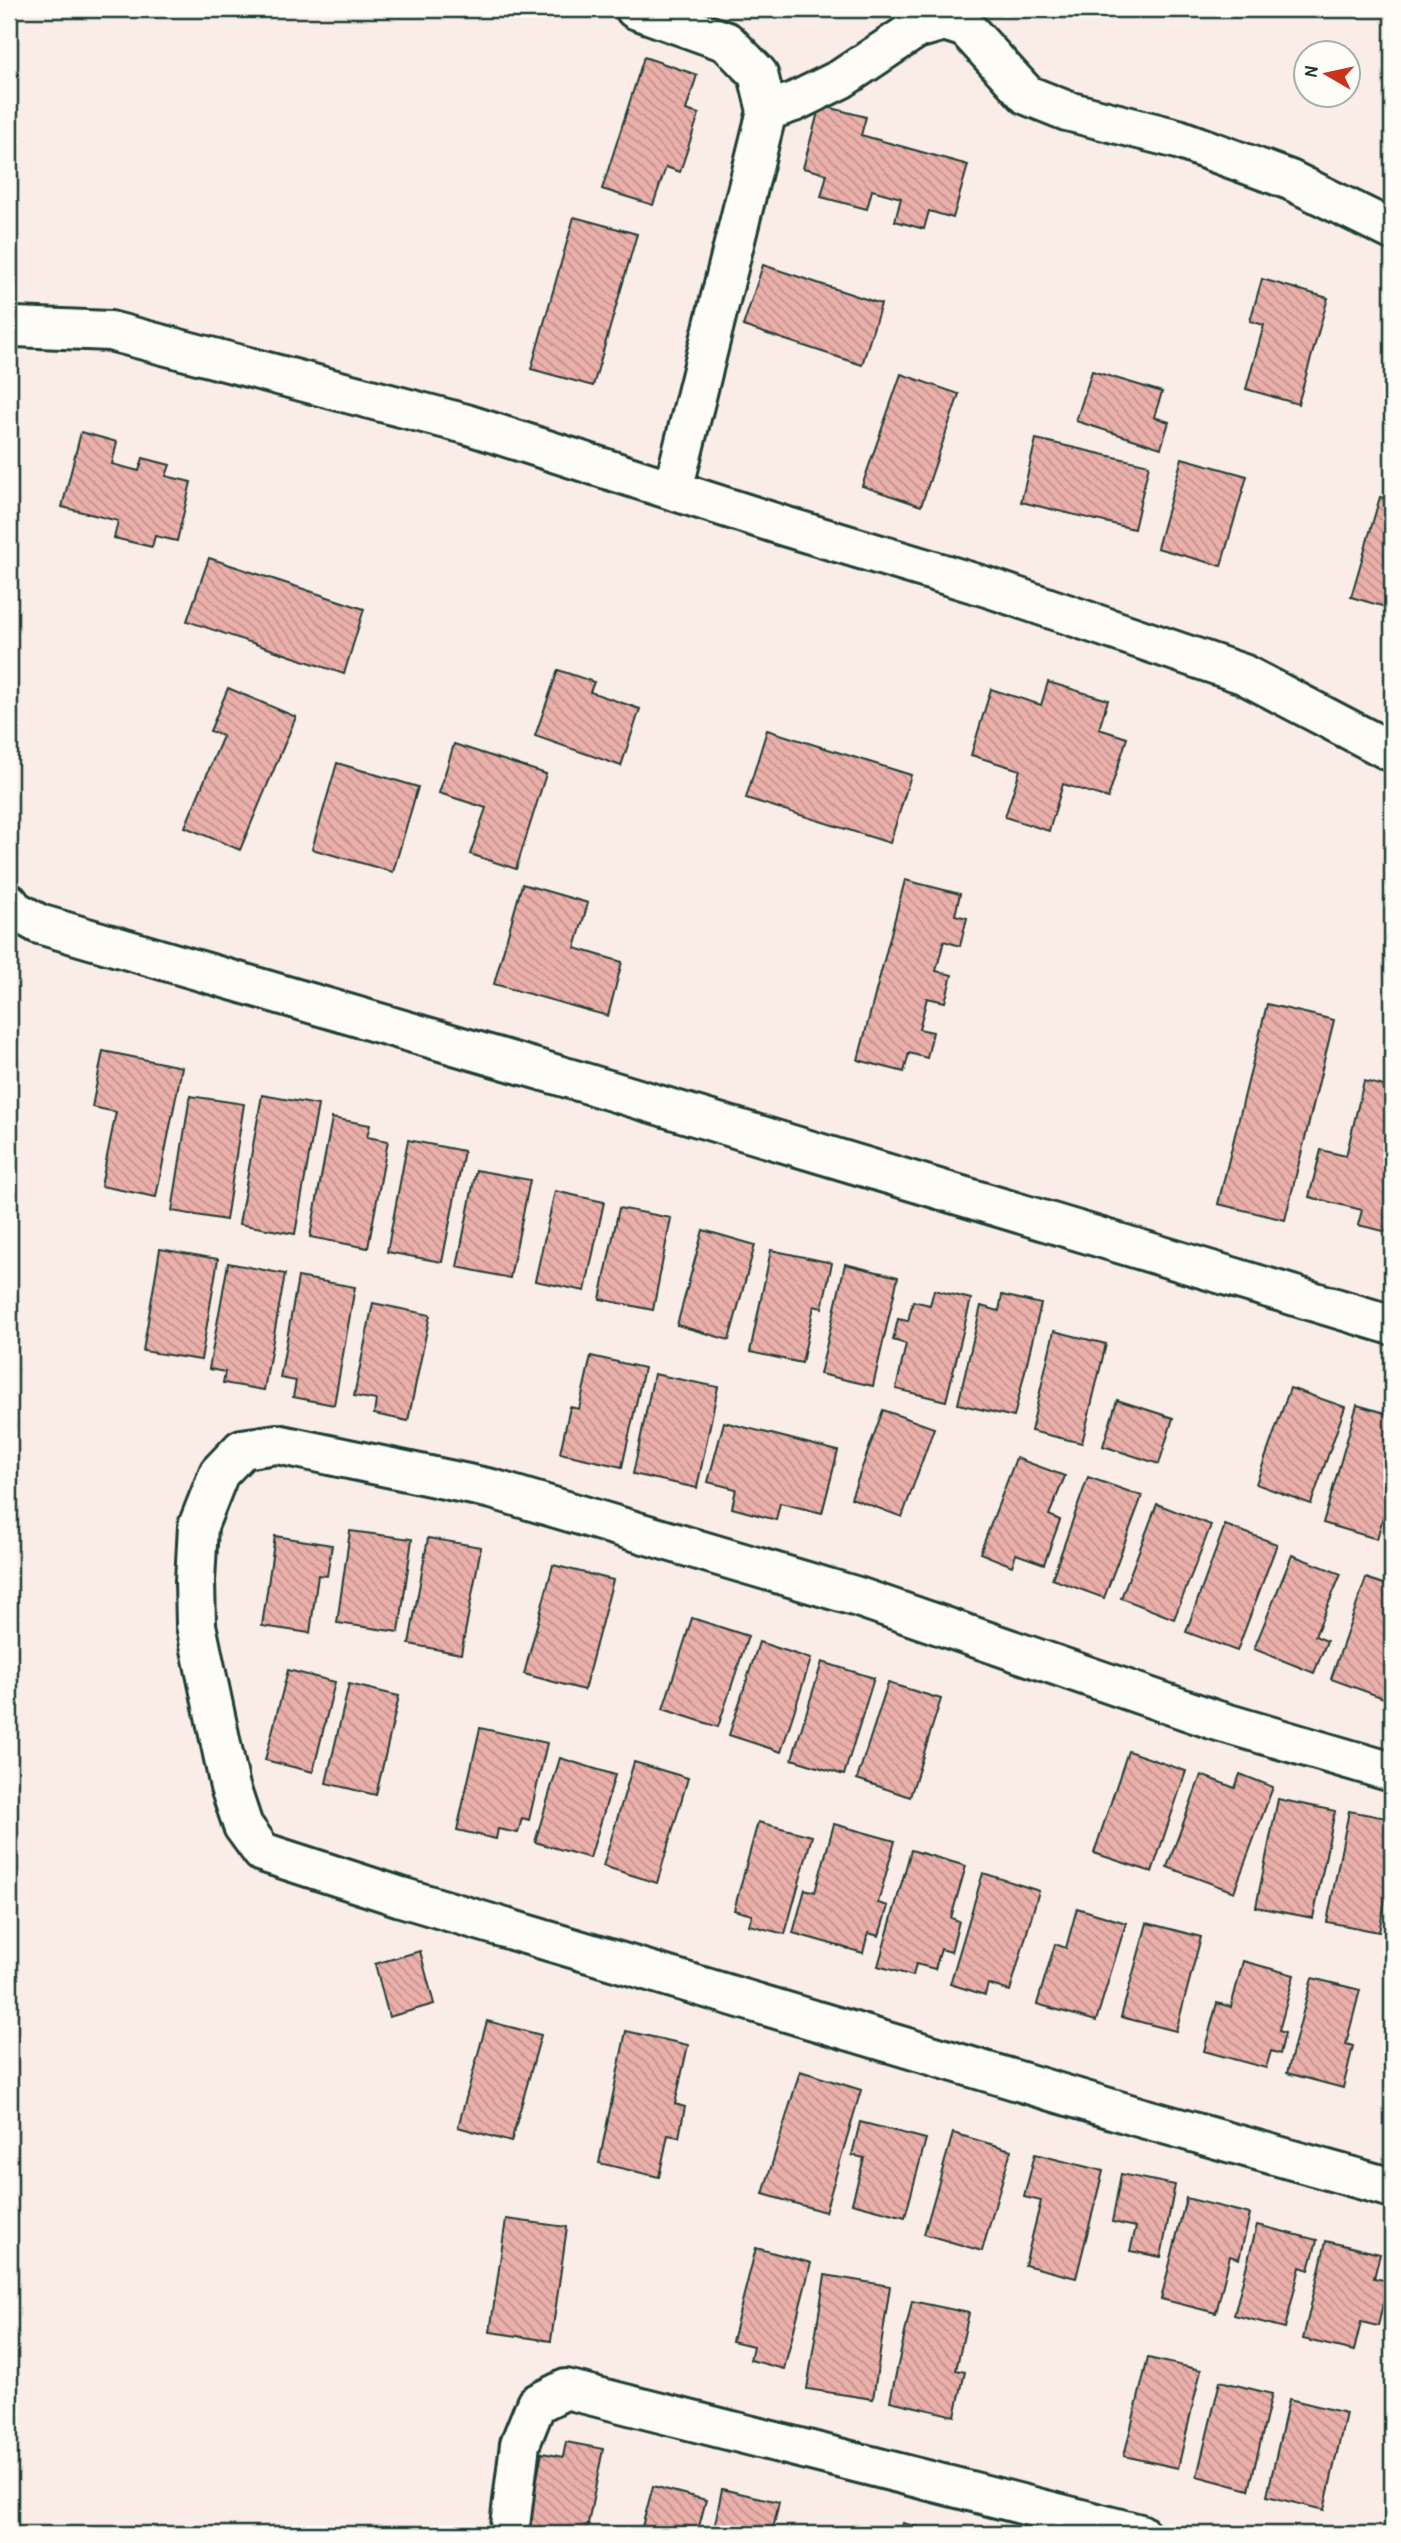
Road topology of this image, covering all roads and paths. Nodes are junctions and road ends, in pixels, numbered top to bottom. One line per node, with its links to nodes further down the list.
1 (635, 9): 2 (street)
2 (767, 111): 3 (street); 5 (street)
3 (1392, 229)
4 (9, 330): 5 (street)
5 (673, 490): 6 (street)
6 (1392, 752)
7 (9, 903): 8 (street)
8 (1392, 1325)
9 (1392, 1772): 10 (street)
10 (1392, 2188)
11 (509, 2534): 12 (street)
12 (1140, 2534)

